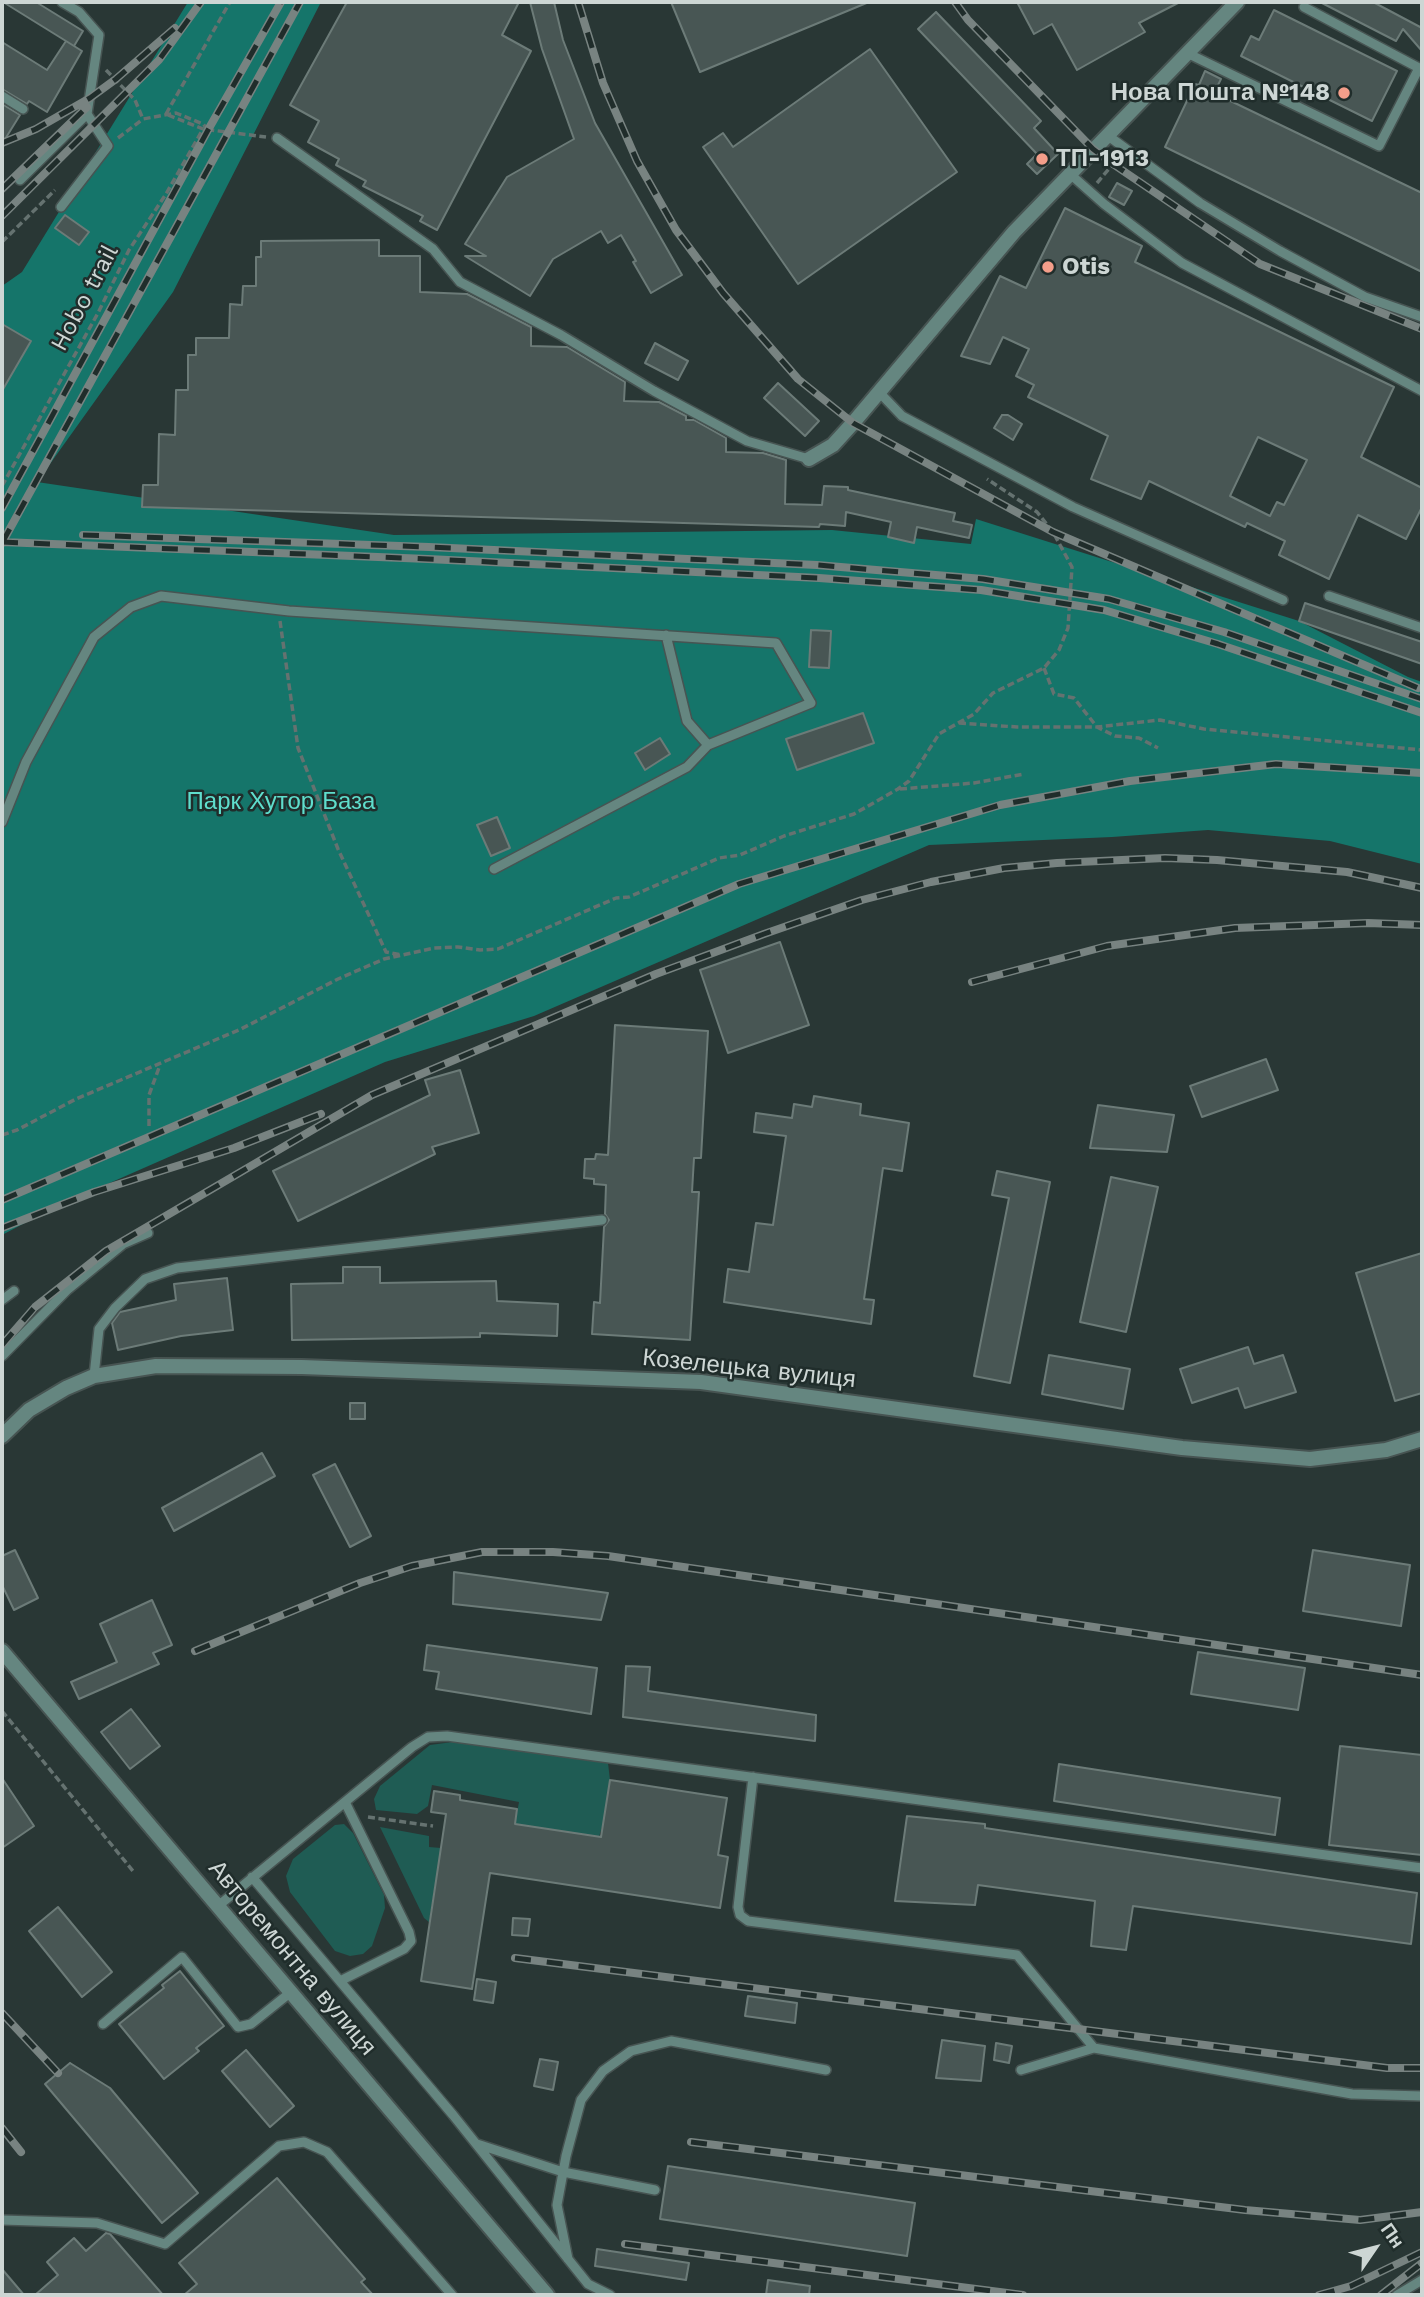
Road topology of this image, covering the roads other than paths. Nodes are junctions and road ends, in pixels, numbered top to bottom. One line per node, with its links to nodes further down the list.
1 (62, 2): 7 (lane)
2 (1237, 2): 4 (street)
3 (1304, 7): 4 (lane)
4 (1189, 54): 8 (street)
5 (2, 96): 6 (lane)
6 (23, 109)
7 (87, 114): 11 (lane); 12 (lane)
8 (1107, 135): 10 (street); 13 (lane)
9 (277, 138): 16 (lane)
10 (1069, 173): 14 (lane); 15 (street)
11 (20, 180)
12 (61, 207)
13 (1422, 317)
14 (1422, 391)
15 (879, 392): 16 (street); 18 (lane)
16 (809, 459)
17 (1329, 596): 19 (lane)
18 (1283, 600)
19 (1422, 628)
20 (666, 635): 21 (lane); 21 (lane); 22 (lane)
21 (708, 745): 23 (lane)
22 (2, 822)
23 (494, 869)
24 (602, 1220): 29 (lane)
25 (148, 1233): 28 (lane)
26 (14, 1291): 27 (lane)
27 (2, 1300)
28 (2, 1356)
29 (94, 1376): 30 (street, Козелецька вулиця); 31 (street, Козелецька вулиця)
30 (2, 1436)
31 (1422, 1439)
32 (2, 1651): 37 (street, Авторемонтна вулиця)
33 (753, 1777): 34 (lane); 35 (lane); 41 (lane)
34 (345, 1802): 36 (lane); 38 (lane)
35 (1422, 1868)
36 (253, 1877): 37 (lane); 38 (lane)
37 (218, 1906): 39 (street, Авторемонтна вулиця)
38 (340, 1981): 45 (lane)
39 (290, 1992): 40 (lane); 52 (street, Авторемонтна вулиця)
40 (103, 2024)
41 (1094, 2049): 43 (lane); 44 (lane)
42 (826, 2070): 46 (lane)
43 (1021, 2070)
44 (1422, 2096)
45 (476, 2143): 46 (lane); 49 (lane)
46 (563, 2172): 47 (lane); 49 (lane)
47 (655, 2190)
48 (2, 2220): 51 (lane)
49 (569, 2261): 53 (lane)
50 (1422, 2280): 54 (lane)
51 (452, 2295)
52 (547, 2295)
53 (611, 2295)
54 (1398, 2295)

